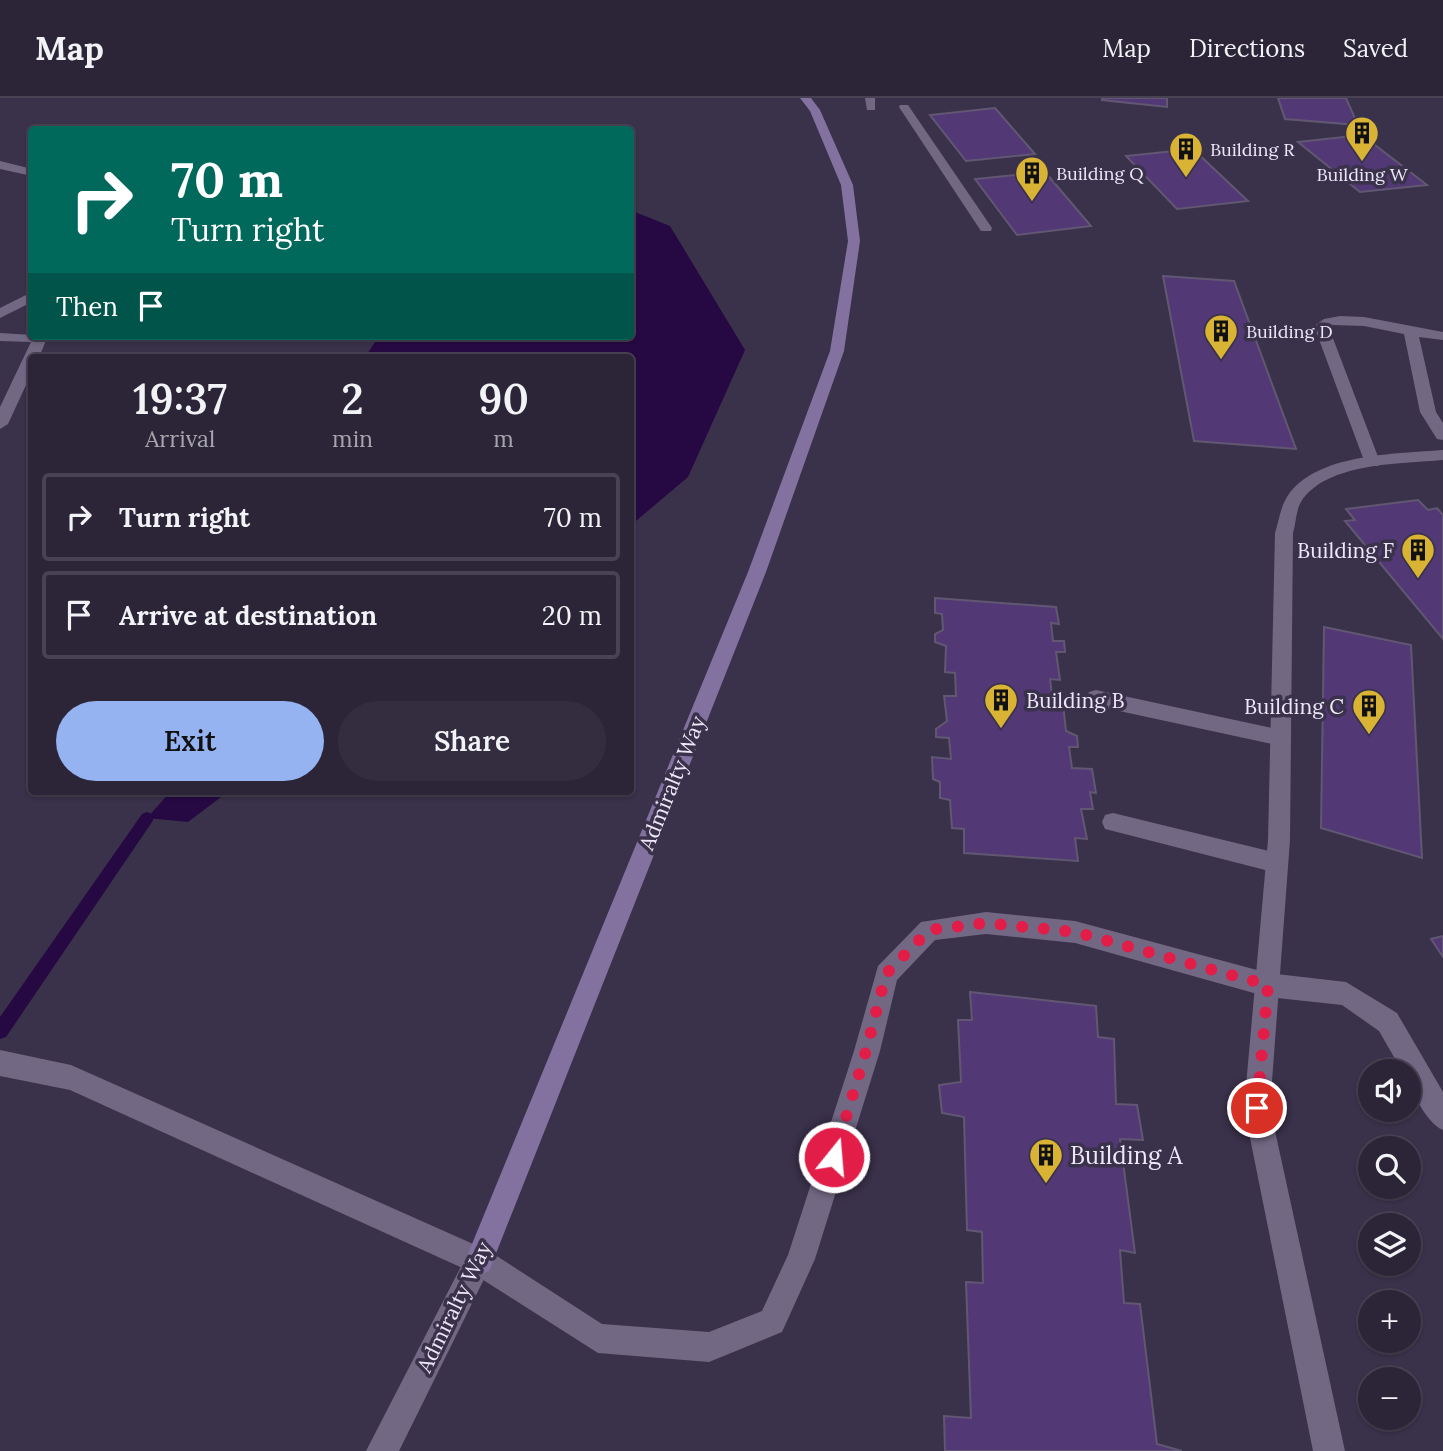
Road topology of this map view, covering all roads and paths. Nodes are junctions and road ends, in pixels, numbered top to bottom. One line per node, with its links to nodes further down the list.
1 (805, 98): 24 (street, Admiralty Way)
2 (904, 107): 5 (street)
3 (0, 165): 4 (street)
4 (28, 172)
5 (986, 228)
6 (28, 298): 7 (street)
7 (0, 314)
8 (1411, 331): 9 (street); 14 (street); 16 (street)
9 (1443, 336)
10 (0, 337): 11 (street)
11 (28, 337)
12 (28, 365): 13 (street)
13 (0, 424)
14 (1443, 435)
15 (1443, 455): 16 (street)
16 (1372, 462): 18 (street)
17 (1096, 698): 18 (street)
18 (1281, 738): 20 (street)
19 (1113, 822): 20 (street)
20 (1277, 863): 21 (street)
21 (1268, 985): 23 (street); 24 (street); 26 (street)
22 (0, 1063): 24 (street)
23 (1443, 1117)
24 (479, 1261): 25 (street, Admiralty Way)
25 (382, 1451)
26 (1329, 1451)

